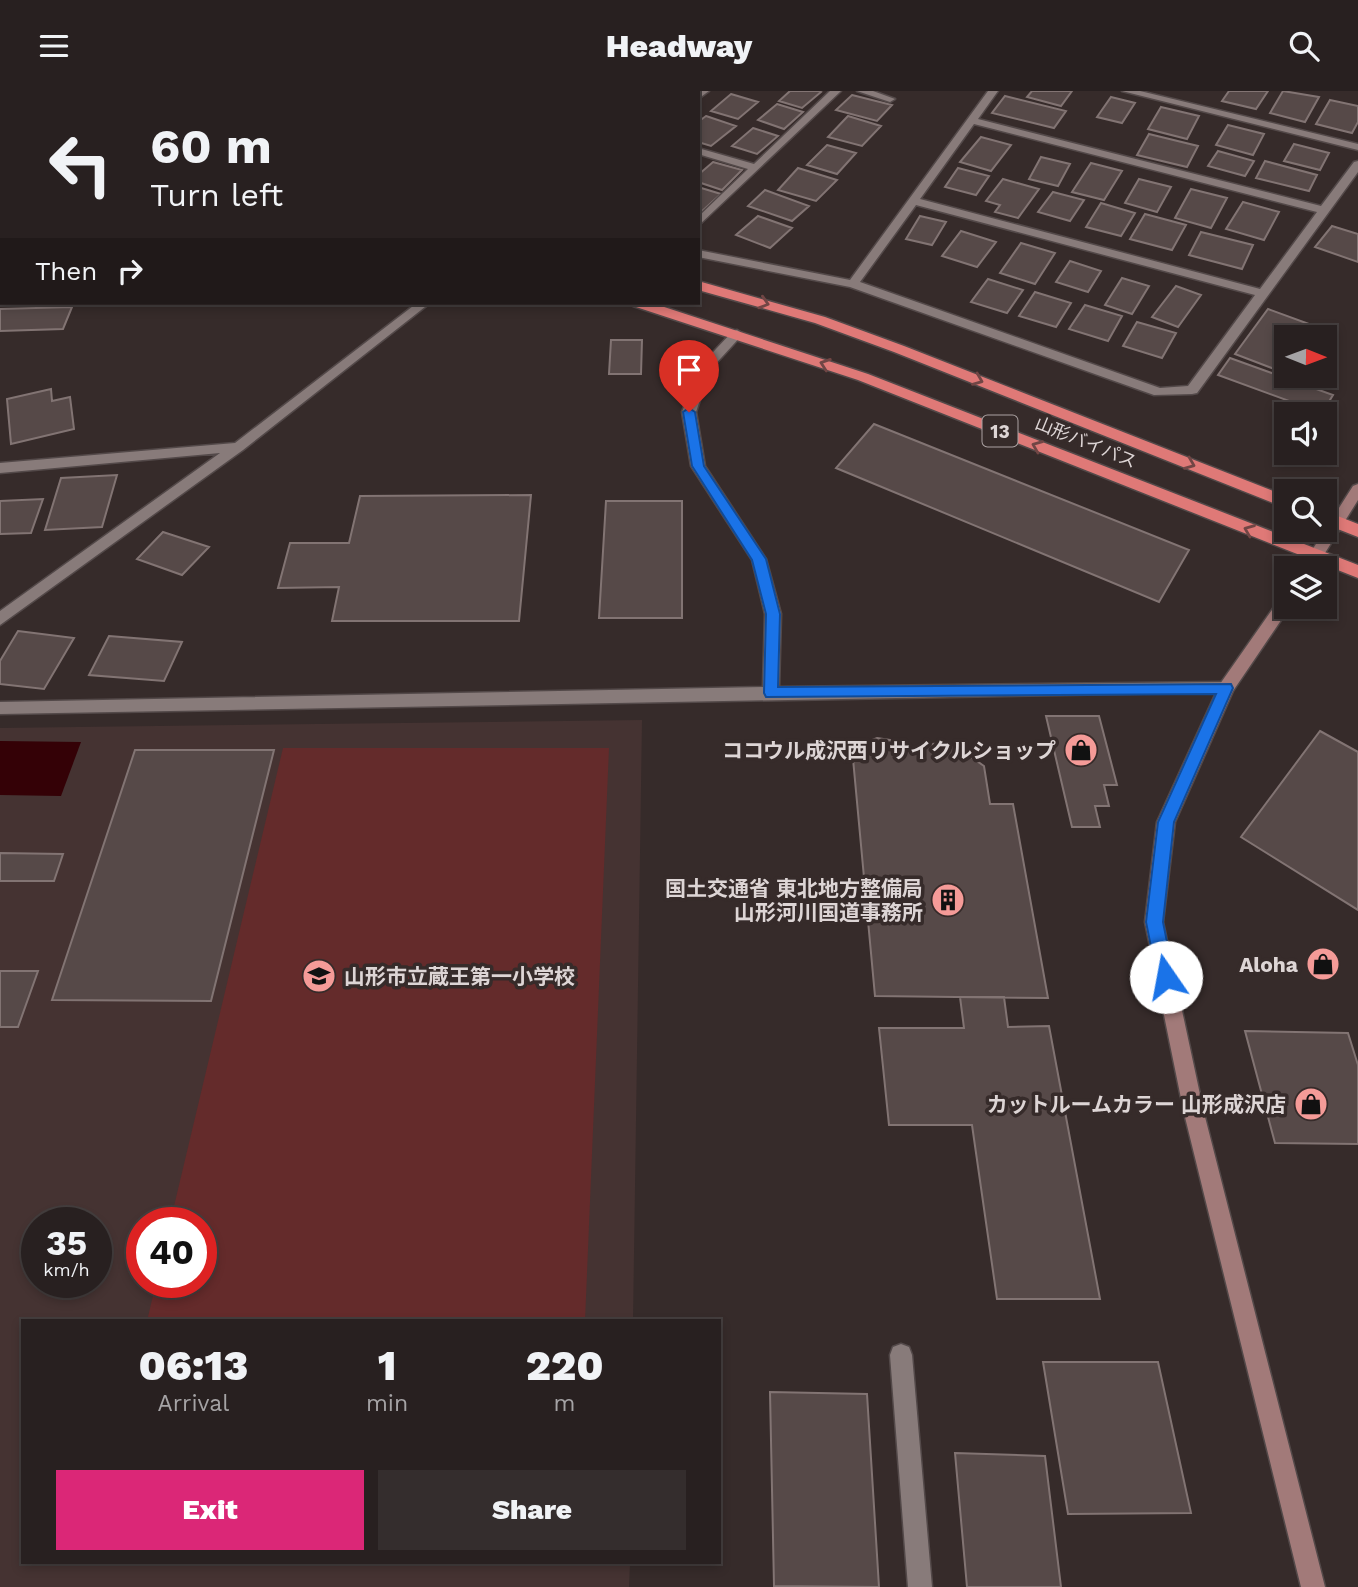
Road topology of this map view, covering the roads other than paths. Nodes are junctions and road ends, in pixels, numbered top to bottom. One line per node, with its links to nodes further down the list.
1 (836, 91): 10 (lane)
2 (862, 91): 5 (lane)
3 (993, 91): 6 (lane)
4 (1127, 91): 7 (lane)
5 (890, 99)
6 (973, 121): 11 (lane); 12 (lane)
7 (1358, 147)
8 (700, 152): 10 (lane)
9 (1358, 164): 12 (lane)
10 (756, 167): 13 (lane)
11 (912, 200): 15 (lane); 17 (lane)
12 (1324, 210): 17 (lane)
13 (700, 221)
14 (700, 253): 15 (lane)
15 (853, 284): 17 (lane)
16 (700, 286): 24 (highway, 山形バイパス / 13, one-way to 24)
17 (1261, 293)
18 (421, 305): 21 (lane)
19 (644, 305): 20 (highway, 山形バイパス / 13)
20 (737, 334): 28 (highway, 山形バイパス / 13, one-way to 20); 34 (lane)
21 (238, 447): 22 (lane); 32 (lane)
22 (0, 468)
23 (1358, 489): 25 (street)
24 (1274, 497)
25 (1337, 512)
26 (1337, 522): 27 (highway)
27 (1358, 531)
28 (1296, 556)
29 (1337, 568): 30 (highway, 山形バイパス / 13)
30 (1358, 572)
31 (1274, 618): 33 (street)
32 (0, 619)
33 (1226, 688): 34 (lane); 38 (street)
34 (771, 693): 35 (lane)
35 (0, 708)
36 (901, 1355): 37 (lane)
37 (920, 1587)
38 (1313, 1587)

